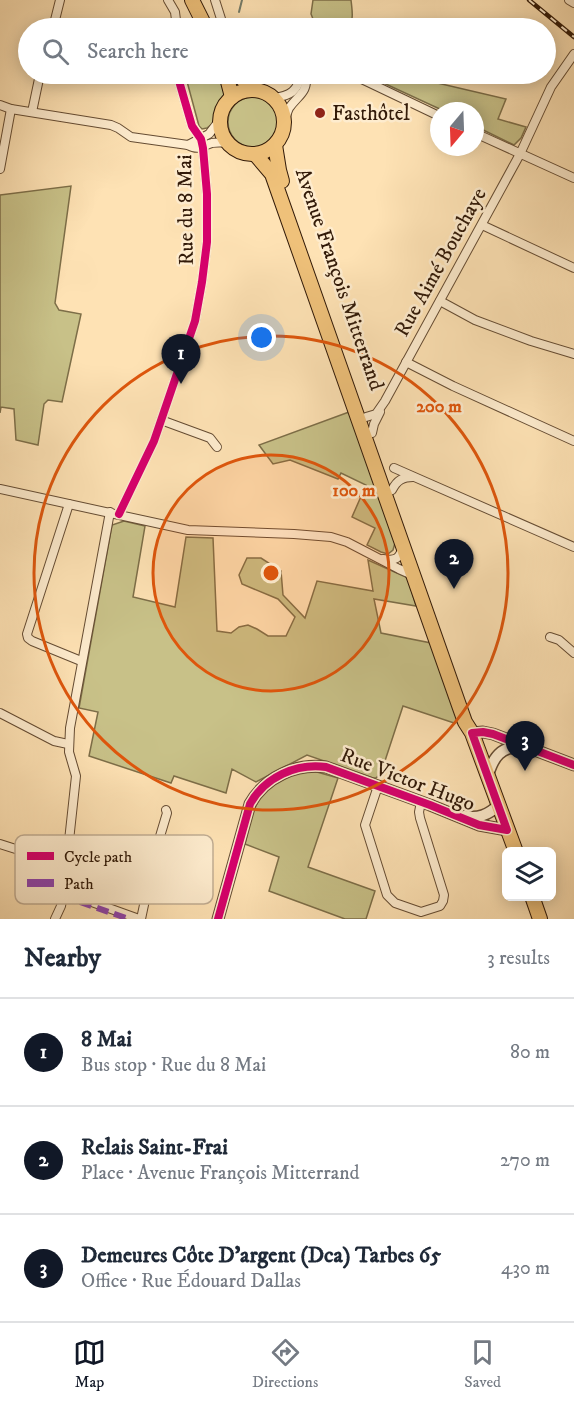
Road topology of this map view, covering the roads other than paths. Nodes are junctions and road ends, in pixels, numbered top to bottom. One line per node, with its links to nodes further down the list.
1 (60, 0): 7 (street)
2 (168, 0): 8 (street)
3 (192, 0): 9 (main road)
4 (215, 0): 10 (street)
5 (569, 0): 6 (street)
6 (574, 3)
7 (55, 18)
8 (176, 18)
9 (201, 18)
10 (221, 18)
11 (574, 54): 12 (street, Rue Aimé Bouchaye)
12 (556, 80)
13 (38, 84): 28 (street)
14 (180, 84): 34 (street, Rue du 8 Mai)
15 (229, 84): 24 (main road)
16 (247, 84): 23 (main road)
17 (299, 84): 25 (street)
18 (305, 84): 22 (street)
19 (307, 84): 22 (street)
20 (372, 84): 29 (street)
21 (553, 84): 37 (street, Rue Aimé Bouchaye)
22 (305, 88): 31 (street)
23 (252, 90): 24 (main road); 25 (main road)
24 (232, 97): 30 (main road)
25 (273, 98): 31 (main road)
26 (0, 105): 27 (street)
27 (11, 109): 28 (street); 38 (street)
28 (32, 112): 34 (street)
29 (430, 112)
30 (219, 121): 33 (main road); 34 (street)
31 (284, 122): 35 (main road)
32 (484, 137): 37 (street)
33 (226, 142): 34 (street); 36 (main road)
34 (202, 143): 47 (street, Rue du 8 Mai)
35 (275, 145): 36 (main road); 46 (main road, Avenue François Mitterrand)
36 (255, 154): 57 (main road, Avenue François Mitterrand)
37 (520, 154): 39 (street); 40 (street, Rue Aimé Bouchaye)
38 (0, 169)
39 (574, 178)
40 (482, 225): 41 (street); 42 (street, Rue Aimé Bouchaye)
41 (574, 268)
42 (440, 301): 43 (street); 44 (street, Rue Aimé Bouchaye)
43 (574, 354)
44 (406, 362): 45 (street, Rue Aimé Bouchaye); 49 (street, Rue Aimé Bouchaye)
45 (385, 401): 46 (street, Rue Aimé Bouchaye); 48 (street)
46 (366, 417): 48 (main road, Avenue François Mitterrand)
47 (161, 420): 50 (street); 56 (street, Rue du 8 Mai)
48 (372, 434): 54 (main road, Avenue François Mitterrand)
49 (574, 441)
50 (217, 447)
51 (394, 468): 52 (street)
52 (415, 477): 54 (street); 58 (street)
53 (0, 489): 55 (street)
54 (392, 490): 65 (main road, Avenue François Mitterrand)
55 (69, 504): 56 (street); 63 (street)
56 (114, 513): 59 (street); 63 (street, Rue du 8 Mai)
57 (403, 547): 59 (street); 60 (main road, Avenue François Mitterrand)
58 (574, 547)
59 (376, 557): 60 (street)
60 (412, 572): 65 (main road, Avenue François Mitterrand)
61 (550, 637): 62 (street)
62 (574, 653)
63 (81, 661): 66 (street, Rue du 8 Mai)
64 (0, 713): 66 (street)
65 (472, 733): 67 (street); 69 (main road, Avenue François Mitterrand)
66 (68, 744): 76 (street)
67 (525, 747): 68 (street); 69 (street)
68 (574, 765)
69 (488, 775): 72 (main road, Avenue François Mitterrand)
70 (378, 786): 71 (street, Rue Victor Hugo); 71 (street); 87 (street, Rue Victor Hugo)
71 (421, 802): 74 (street, Rue Victor Hugo)
72 (498, 806): 74 (street, Rue Victor Hugo); 75 (main road, Avenue François Mitterrand)
73 (166, 810): 77 (street)
74 (452, 814): 75 (street, Rue Victor Hugo)
75 (507, 830): 79 (main road, Avenue François Mitterrand)
76 (69, 835)
77 (160, 835)
78 (0, 844): 80 (street)
79 (514, 847)
80 (15, 849)
81 (533, 901): 88 (main road)
82 (61, 904): 85 (street)
83 (98, 904): 86 (street)
84 (143, 904): 86 (street)
85 (55, 919)
86 (140, 919)
87 (218, 919)
88 (540, 919)

